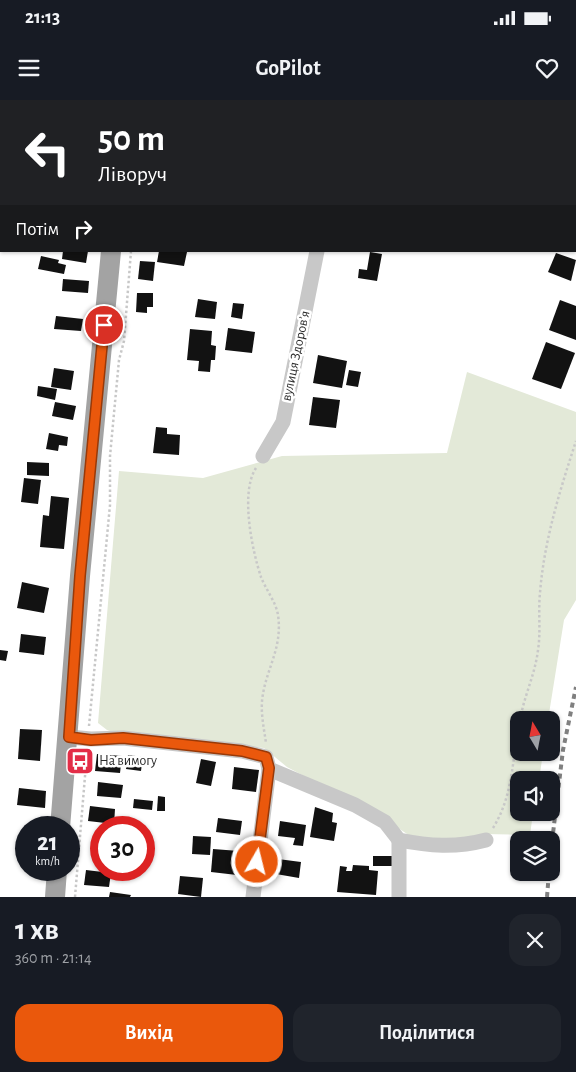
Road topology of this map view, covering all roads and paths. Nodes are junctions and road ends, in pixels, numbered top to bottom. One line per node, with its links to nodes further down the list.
1 (111, 252): 7 (main road)
2 (131, 252): 7 (path)
3 (316, 252): 5 (street, вулиця Здоровʼя)
4 (576, 441): 6 (path)
5 (264, 456): 9 (path)
6 (521, 711)
7 (78, 738): 9 (street); 10 (main road); 15 (path)
8 (514, 761): 12 (path)
9 (267, 763): 11 (street); 16 (street)
10 (62, 816)
11 (398, 840): 12 (street); 17 (street)
12 (486, 840)
13 (56, 881): 14 (main road)
14 (55, 897)
15 (75, 897)
16 (253, 897)
17 (398, 897)

